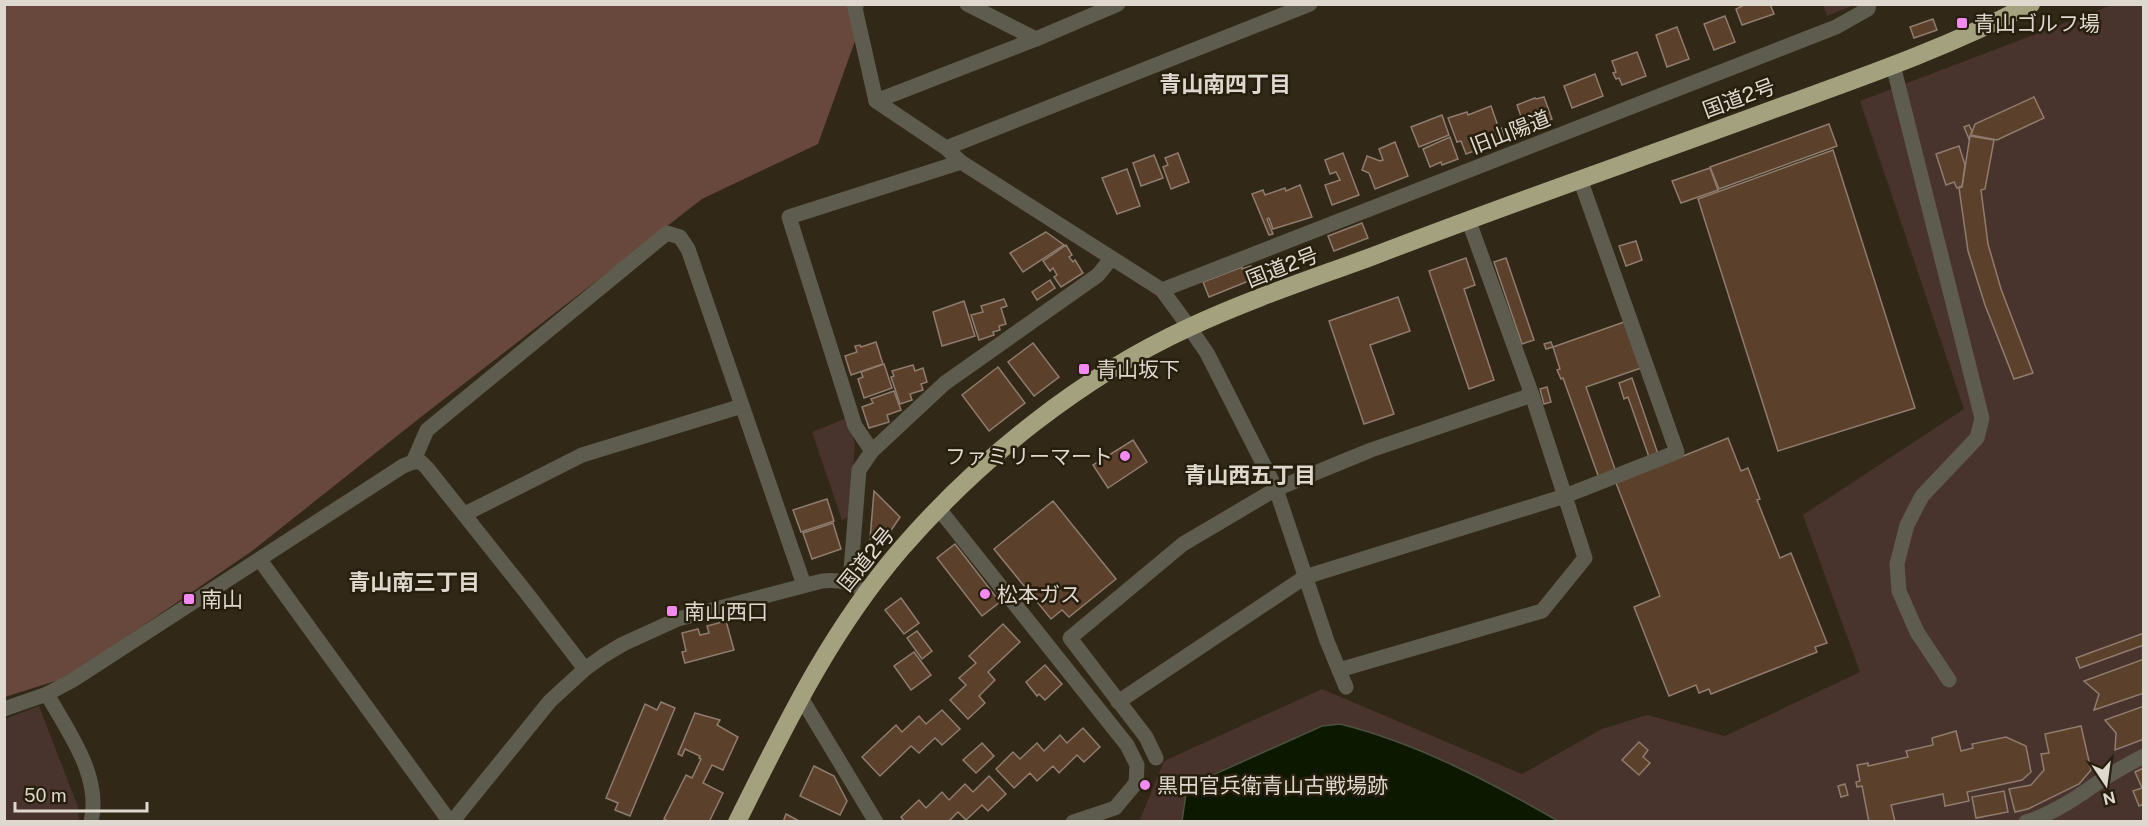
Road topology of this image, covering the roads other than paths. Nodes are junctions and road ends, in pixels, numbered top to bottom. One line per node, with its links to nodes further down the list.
1 (854, 4): 9 (street)
2 (967, 4): 7 (street)
3 (1118, 4): 7 (street)
4 (1310, 4): 10 (street)
5 (1869, 4): 15 (street, 旧山陽道)
6 (2031, 4): 8 (highway, 国道2号)
7 (1036, 39): 9 (street)
8 (1893, 65): 12 (highway, 国道2号); 32 (street)
9 (876, 101): 10 (street)
10 (946, 148): 11 (street)
11 (962, 162): 14 (street); 19 (street)
12 (1580, 179): 13 (highway, 国道2号); 22 (street)
13 (1468, 219): 16 (highway, 国道2号); 17 (street)
14 (1111, 259): 15 (street); 19 (street)
15 (1162, 290): 16 (street)
16 (1189, 327): 21 (street); 23 (highway, 国道2号)
17 (1532, 395): 21 (street); 22 (street)
18 (742, 406): 20 (street); 24 (street); 28 (street)
19 (872, 451): 27 (street)
20 (413, 462): 24 (street); 25 (street)
21 (1276, 489): 26 (street); 36 (street)
22 (1565, 496): 26 (street); 31 (street)
23 (939, 509): 29 (highway, 国道2号); 44 (street)
24 (465, 514): 30 (street)
25 (260, 560): 34 (street); 41 (street)
26 (1305, 577): 31 (street); 36 (street)
27 (850, 582): 28 (street); 29 (street)
28 (804, 585): 30 (street)
29 (867, 592): 35 (highway, 国道2号)
30 (585, 669): 41 (street)
31 (1339, 670): 33 (street)
32 (1949, 680)
33 (1346, 687)
34 (47, 694): 37 (street); 40 (street)
35 (800, 696): 42 (highway, 国道2号); 43 (street)
36 (1118, 702): 39 (street)
37 (4, 709)
38 (2144, 756): 45 (street)
39 (1156, 758)
40 (91, 822)
41 (451, 822)
42 (737, 822)
43 (876, 822)
44 (1072, 822)
45 (2026, 822)

